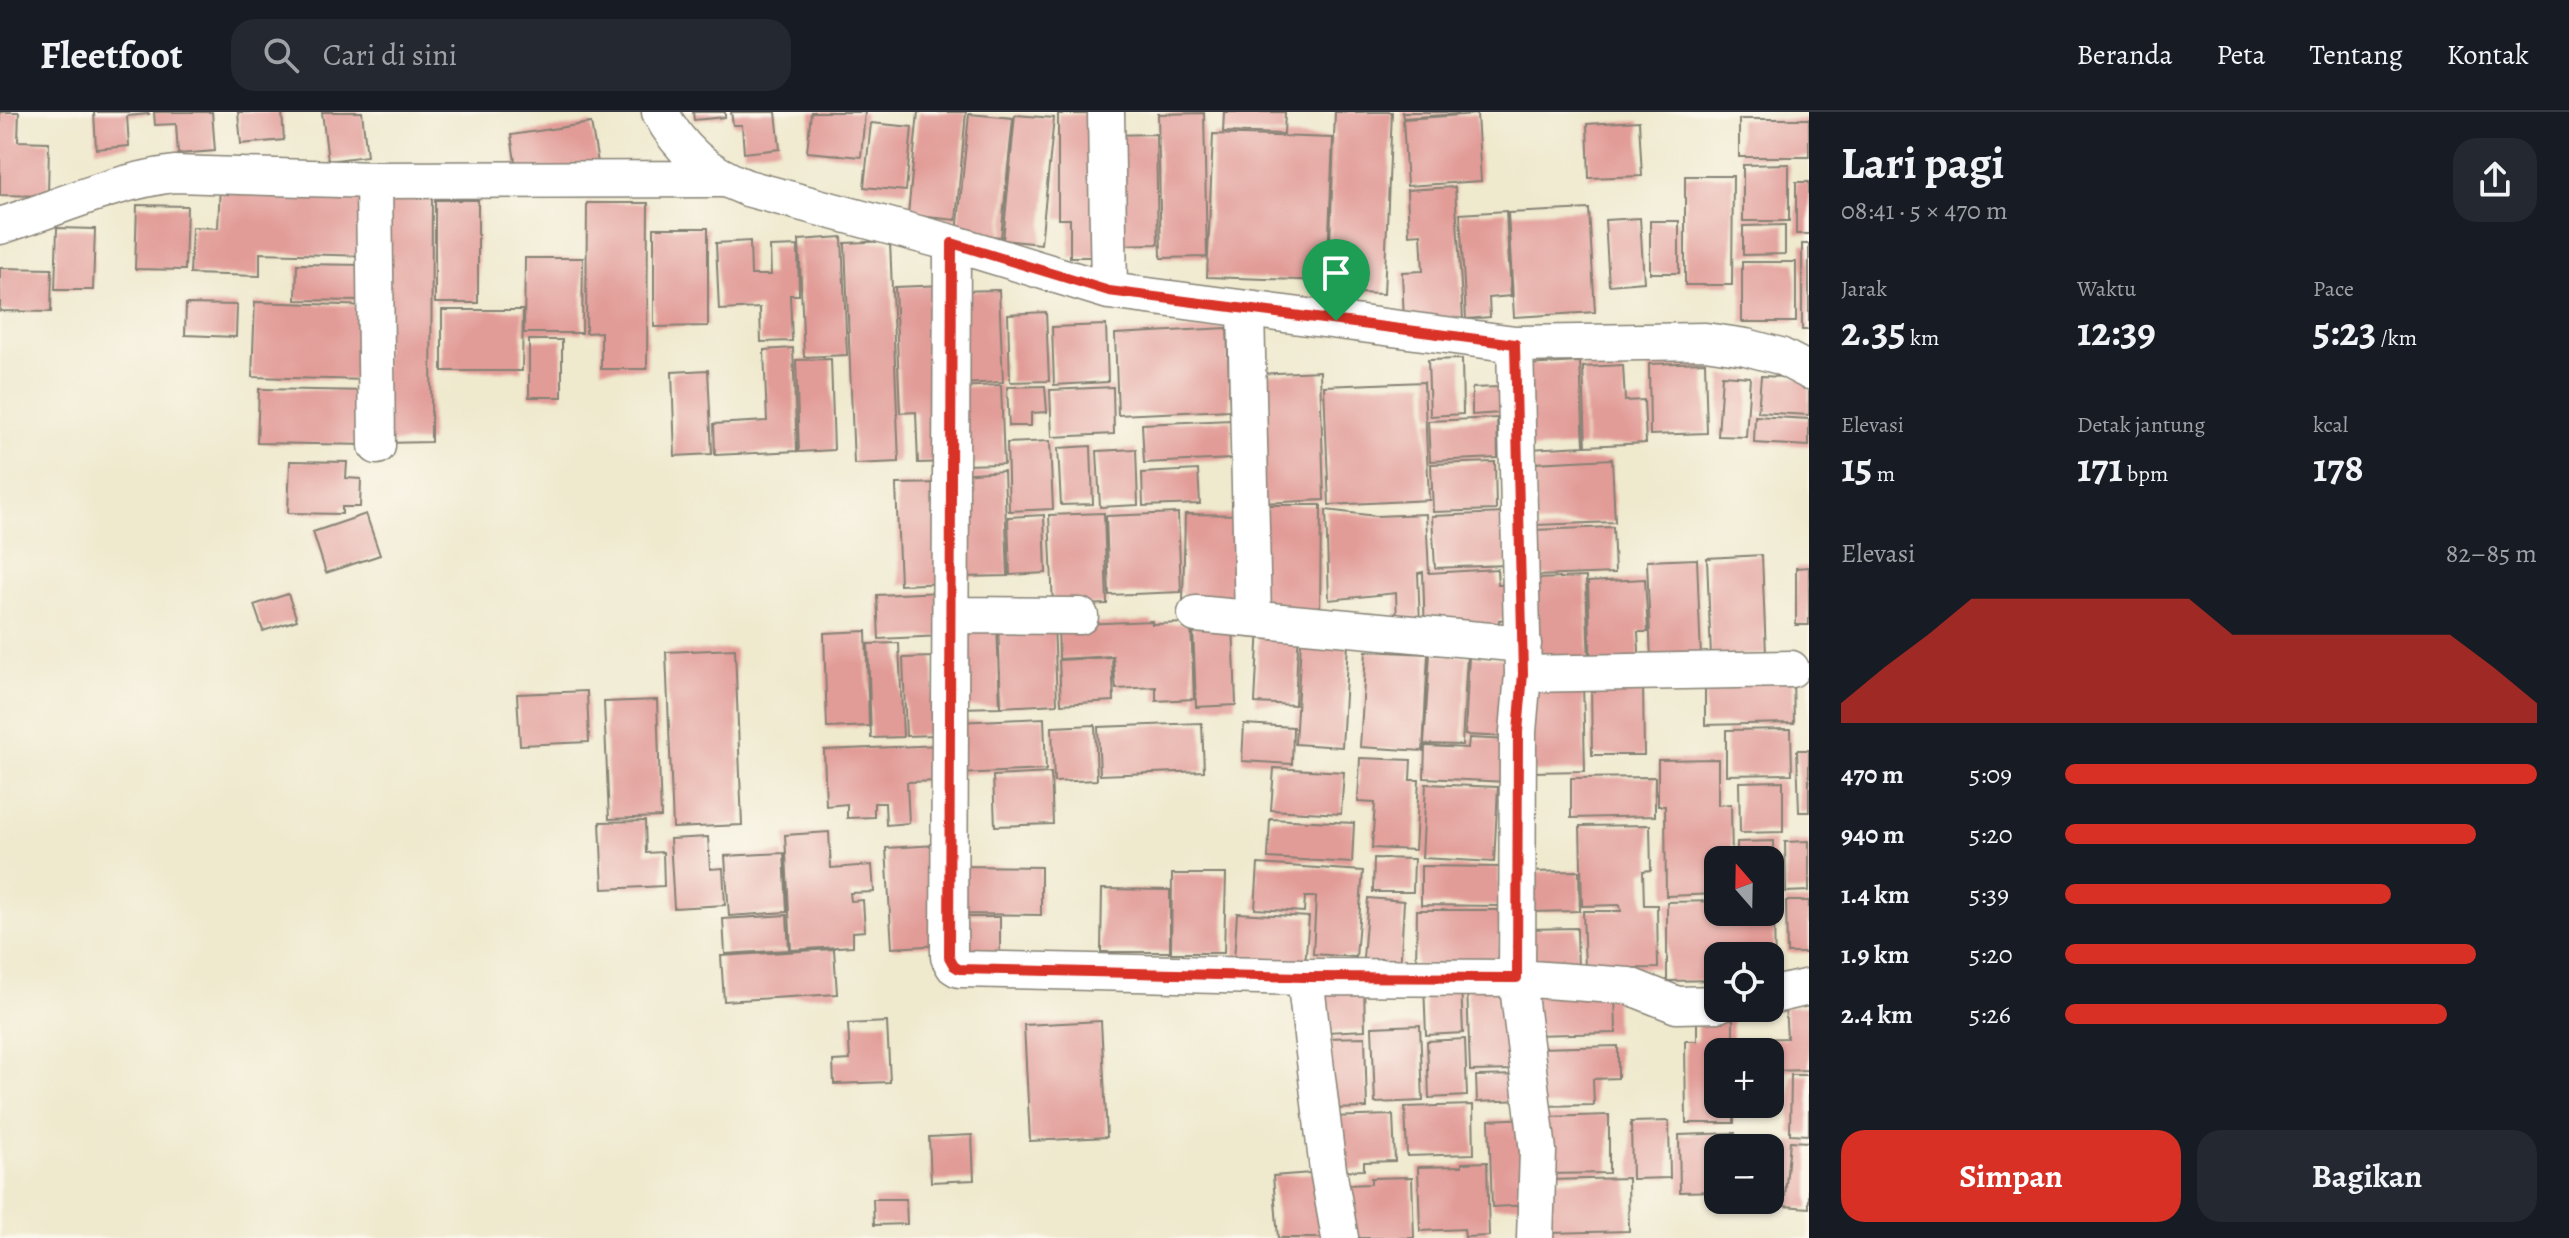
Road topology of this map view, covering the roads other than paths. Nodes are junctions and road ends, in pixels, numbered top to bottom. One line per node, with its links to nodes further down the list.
1 (660, 112): 3 (street)
2 (1106, 112): 7 (street)
3 (722, 179): 4 (street); 6 (street)
4 (374, 180): 5 (street); 11 (street)
5 (0, 226)
6 (952, 243): 7 (street); 13 (street)
7 (1109, 291): 8 (street)
8 (1246, 309): 9 (street); 15 (street)
9 (1515, 344): 10 (street); 16 (street)
10 (1809, 371)
11 (377, 446)
12 (1196, 614): 15 (street)
13 (952, 615): 14 (street); 18 (street)
14 (1080, 616)
15 (1253, 619): 16 (street)
16 (1523, 659): 17 (street); 19 (street)
17 (1791, 669)
18 (1305, 977): 19 (street); 23 (street)
19 (1517, 978): 22 (street); 24 (street)
20 (1809, 987): 21 (street)
21 (1784, 993)
22 (1704, 1004)
23 (1340, 1238)
24 (1535, 1238)

